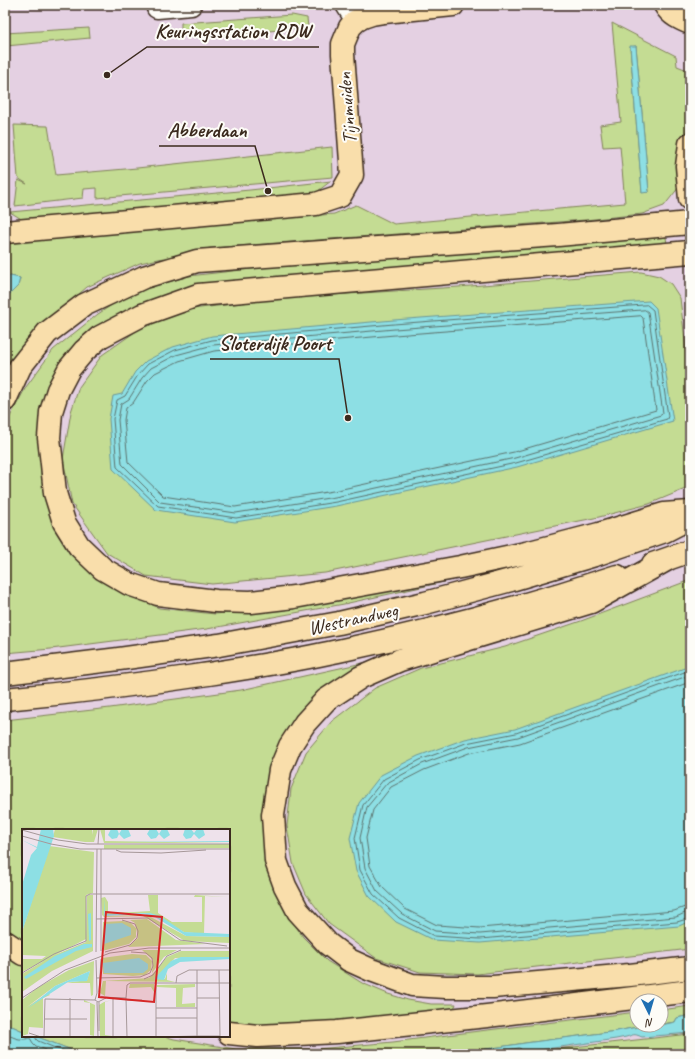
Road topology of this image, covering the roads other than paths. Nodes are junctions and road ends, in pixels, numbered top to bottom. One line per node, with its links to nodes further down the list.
1 (191, 5): 4 (street)
2 (453, 5): 5 (main road, Tijnmuiden)
3 (665, 5): 6 (main road)
4 (158, 8)
5 (351, 13): 10 (main road, Tijnmuiden)
6 (690, 23)
7 (690, 144): 8 (main road)
8 (690, 199)
9 (690, 224): 12 (main road)
10 (5, 232)
11 (690, 252): 15 (main road)
12 (5, 400)
13 (690, 512): 15 (main road)
14 (690, 518): 15 (main road, Westrandweg)
15 (664, 523): 18 (main road, Westrandweg)
16 (690, 551): 17 (main road, Westrandweg)
17 (668, 559): 19 (main road, Westrandweg); 22 (main road)
18 (5, 673)
19 (5, 699)
20 (5, 942): 21 (main road)
21 (22, 953)
22 (690, 968)
23 (690, 991): 24 (main road)
24 (230, 1033)

